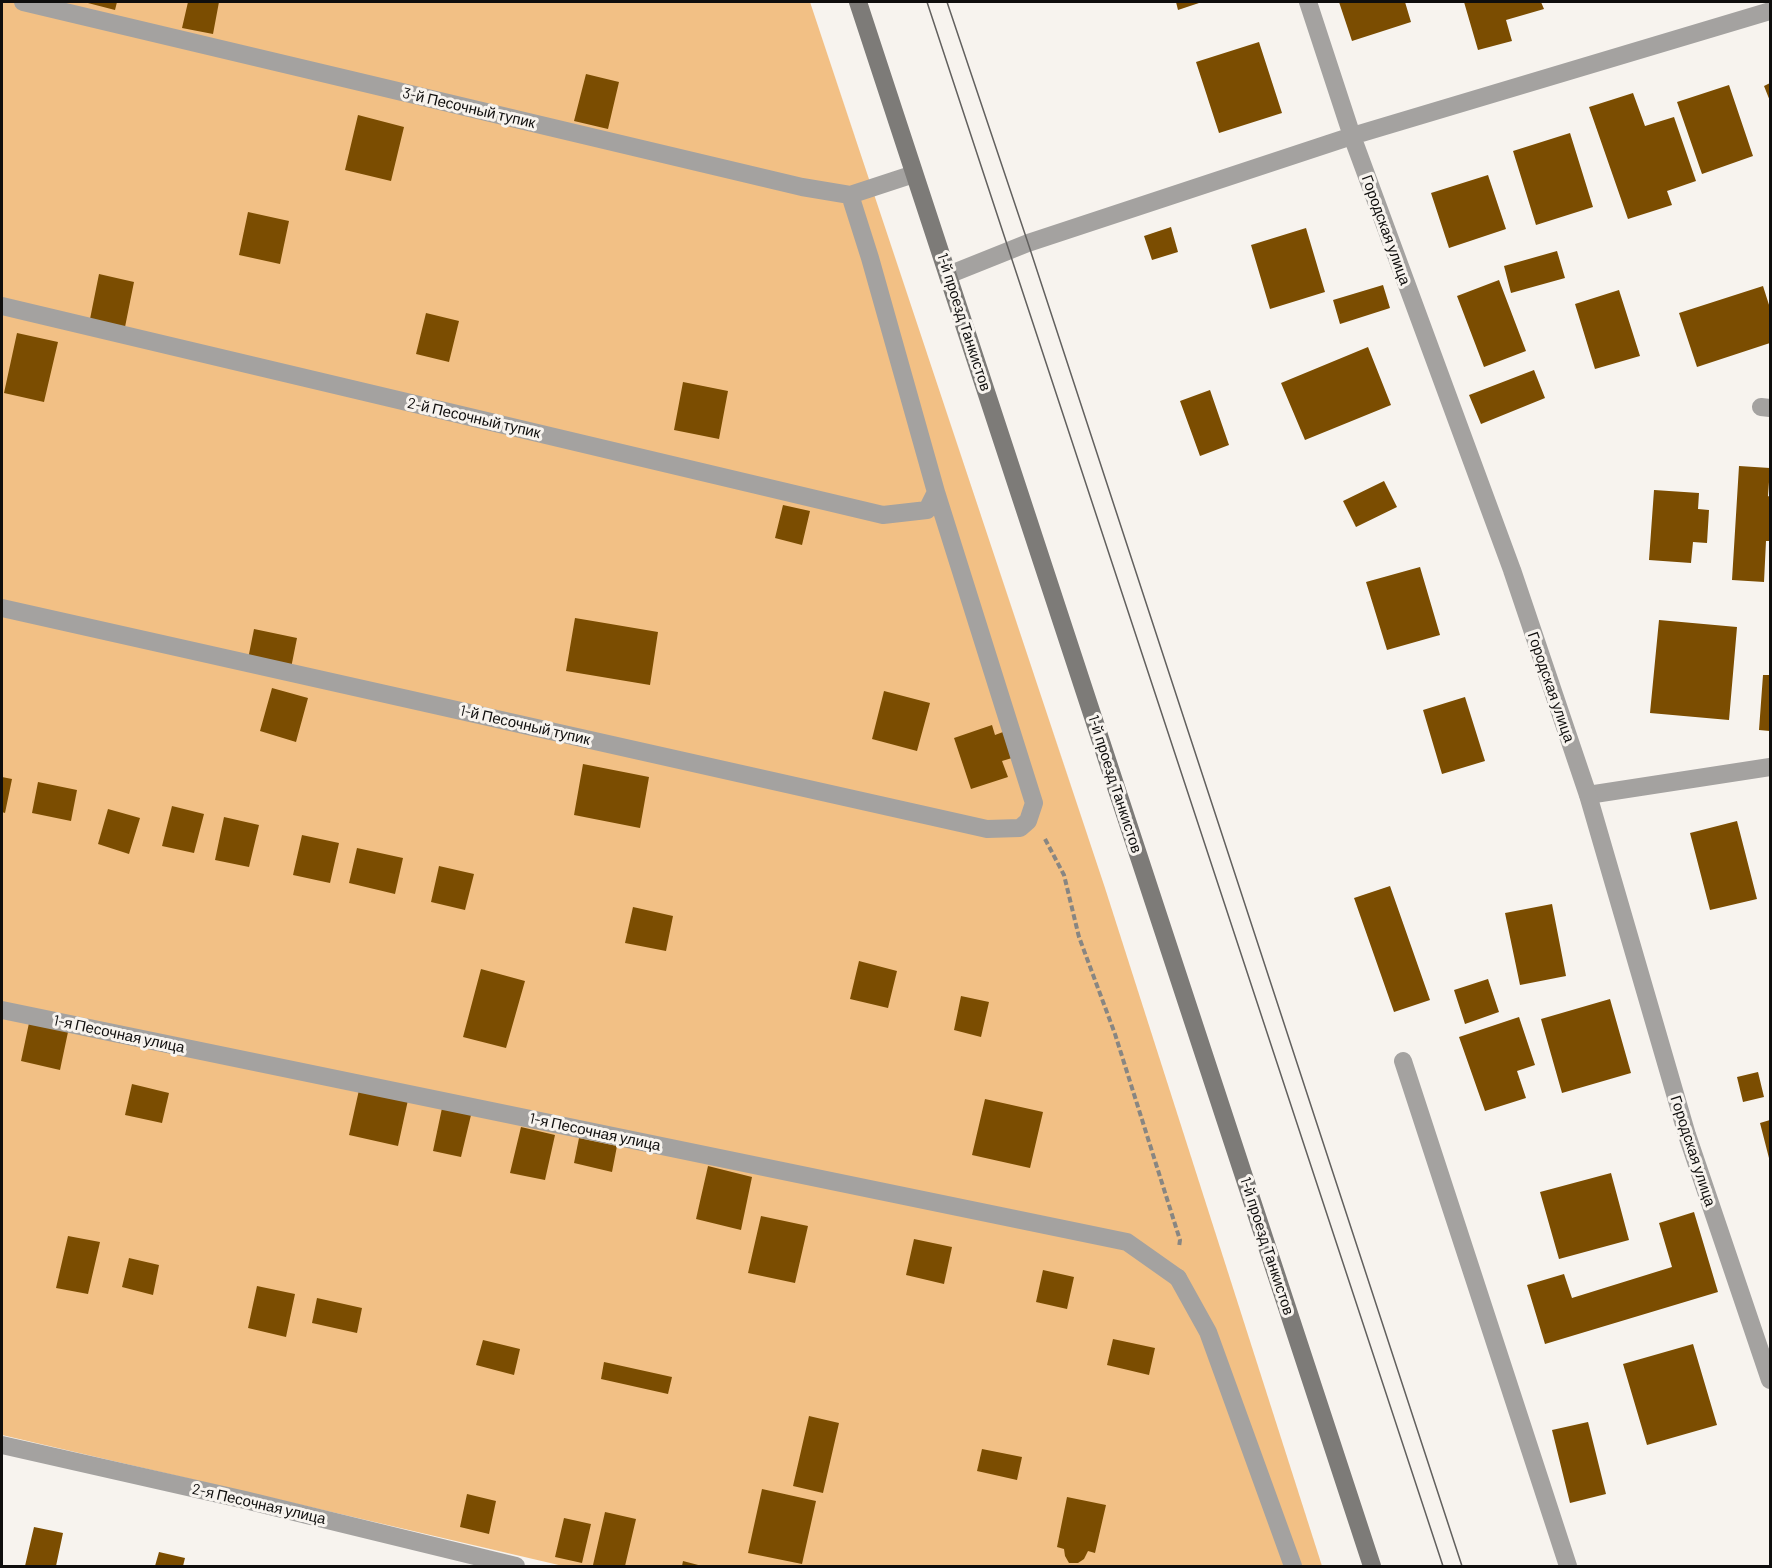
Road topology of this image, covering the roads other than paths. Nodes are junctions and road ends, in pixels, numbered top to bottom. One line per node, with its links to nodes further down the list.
1 (23, 2): 7 (street, 3-й Песочный тупик)
2 (858, 2): 6 (main road, 1-й проезд Танкистов)
3 (1308, 2): 5 (street, Городская улица)
4 (1770, 11): 5 (street)
5 (1352, 136): 8 (street); 13 (street, Городская улица)
6 (914, 174): 7 (street, 3-й Песочный тупик); 8 (main road, 1-й проезд Танкистов)
7 (850, 195): 10 (street)
8 (948, 275): 20 (main road, 1-й проезд Танкистов)
9 (2, 306): 10 (street, 2-й Песочный тупик)
10 (936, 492): 11 (street, 1-й Песочный тупик)
11 (2, 608)
12 (1770, 767): 13 (street)
13 (1588, 795): 16 (street, Городская улица)
14 (2, 1010): 19 (street, 1-я Песочная улица)
15 (1403, 1061): 21 (street)
16 (1770, 1380)
17 (2, 1445): 18 (street, 2-я Песочная улица)
18 (516, 1566)
19 (1293, 1566)
20 (1372, 1566)
21 (1568, 1566)

